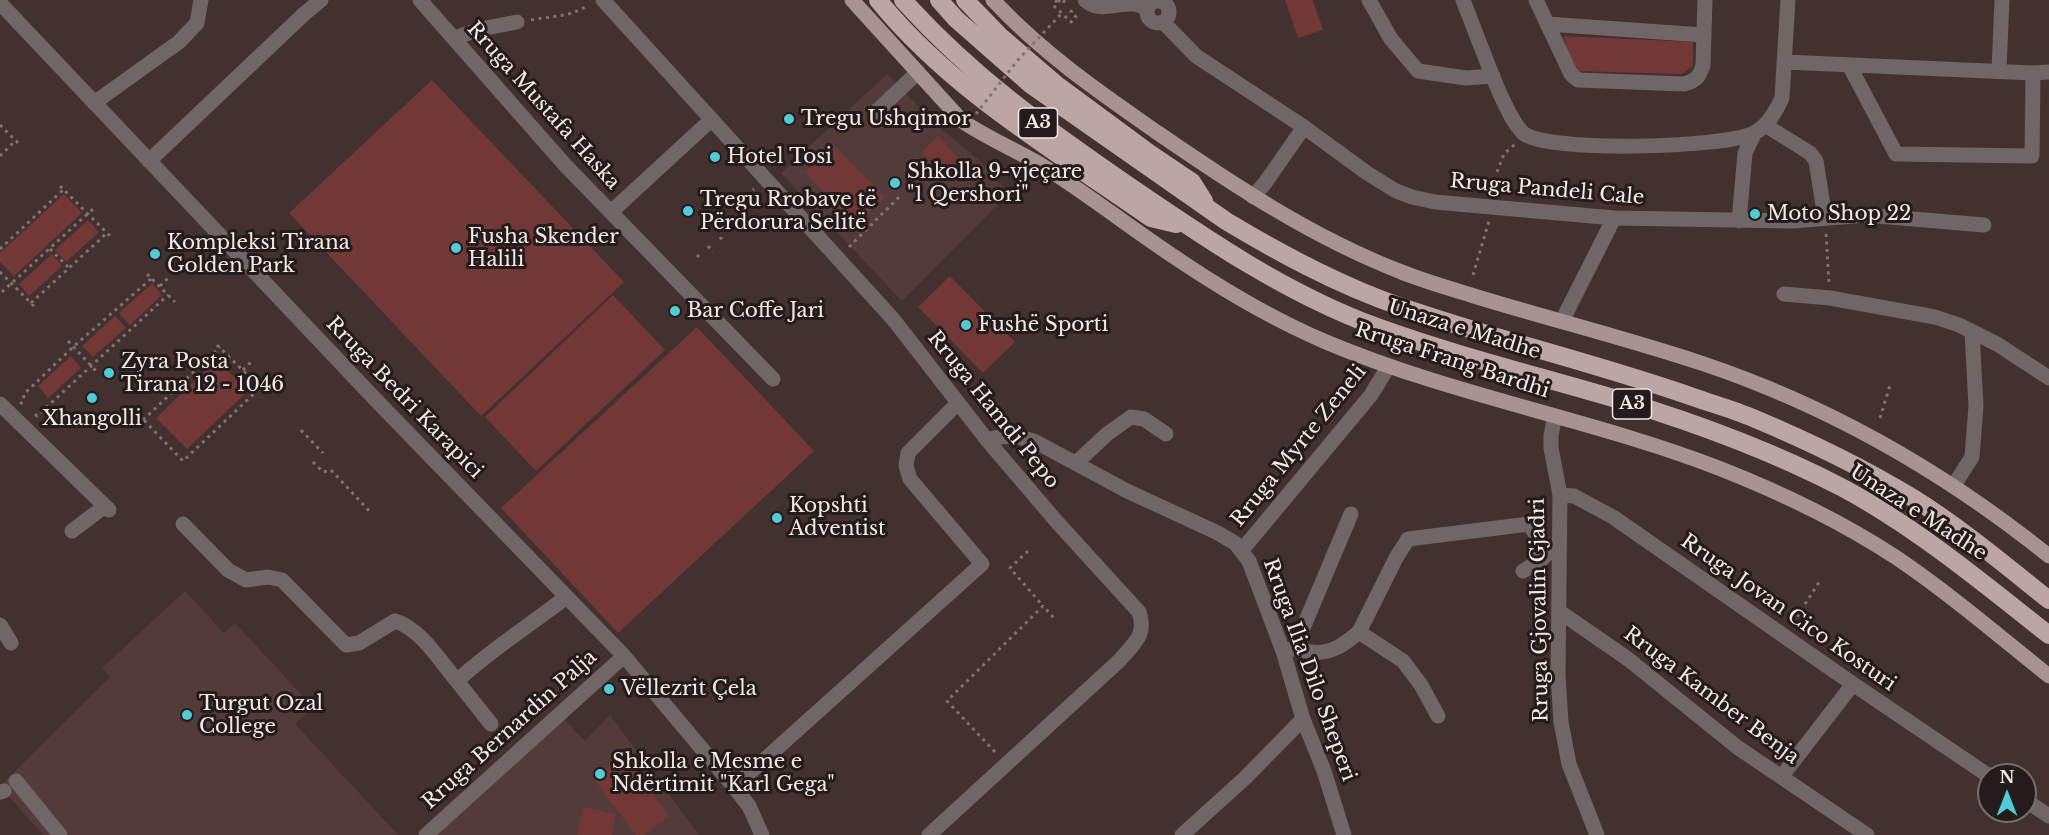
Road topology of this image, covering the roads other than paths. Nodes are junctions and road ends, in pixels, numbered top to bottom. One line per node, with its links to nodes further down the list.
1 (201, 0): 33 (street)
2 (321, 0): 38 (street)
3 (420, 0): 25 (street, Rruga Mustafa Haska)
4 (603, 0): 35 (street, Rruga Hamdi Pepo)
5 (852, 0): 29 (main road, Rruga Frang Bardhi)
6 (878, 0): 46 (highway)
7 (903, 0): 46 (highway, Unaza e Madhe / A3)
8 (939, 0): 40 (highway, Unaza e Madhe / A3)
9 (965, 0): 40 (highway)
10 (993, 0): 39 (main road)
11 (1369, 0): 32 (street)
12 (1463, 0): 32 (street)
13 (1536, 0): 23 (street)
14 (1705, 0): 24 (street)
15 (1788, 0): 26 (street)
16 (2002, 0): 28 (street)
17 (0, 3): 33 (street, Rruga Bedri Karapici)
18 (1081, 3): 20 (street)
19 (1172, 3): 20 (street); 22 (street)
20 (1148, 8): 22 (street)
21 (517, 22): 25 (street)
22 (1163, 22): 36 (street, Rruga Pandeli Cale)
23 (1547, 24): 24 (street); 24 (street)
24 (1703, 35)
25 (454, 38): 41 (street, Rruga Mustafa Haska)
26 (1785, 62): 27 (street); 37 (street)
27 (1849, 65): 28 (street); 31 (street)
28 (1999, 71): 31 (street)
29 (918, 72): 34 (street); 50 (main road, Rruga Frang Bardhi)
30 (2049, 72): 31 (street)
31 (2033, 73)
32 (1493, 76): 37 (street)
33 (94, 103): 38 (street, Rruga Bedri Karapici)
34 (876, 112)
35 (711, 120): 41 (street, Rruga Mustafa Haska); 53 (street, Rruga Hamdi Pepo)
36 (1304, 127): 39 (street); 42 (street, Rruga Pandeli Cale)
37 (1760, 130): 43 (street); 44 (street)
38 (149, 160): 69 (street, Rruga Bedri Karapici)
39 (1253, 197): 48 (main road)
40 (1208, 208): 70 (highway, Unaza e Madhe / A3)
41 (611, 212): 52 (street, Rruga Mustafa Haska)
42 (1614, 218): 44 (street, Rruga Pandeli Cale); 48 (street)
43 (1826, 218): 44 (street, Rruga Pandeli Cale); 45 (street, Rruga Pandeli Cale)
44 (1739, 221)
45 (1984, 225)
46 (1189, 227): 74 (highway, Unaza e Madhe / A3)
47 (1784, 294): 49 (street)
48 (1562, 321): 59 (main road)
49 (1972, 332): 51 (street); 59 (street)
50 (1388, 367): 55 (main road, Rruga Frang Bardhi); 65 (street, Rruga Myrte Zeneli)
51 (2049, 378)
52 (772, 379)
53 (958, 403): 57 (street, Rruga Hamdi Pepo); 86 (street)
54 (0, 404): 64 (street)
55 (1555, 416): 60 (street, Rruga Gjovalin Gjadri); 78 (main road, Rruga Frang Bardhi)
56 (1166, 434): 58 (street)
57 (987, 440): 58 (street, Rruga Ilia Dilo Sheperi); 91 (street, Rruga Hamdi Pepo)
58 (1076, 463): 65 (street, Rruga Ilia Dilo Sheperi)
59 (1954, 485): 66 (main road)
60 (1560, 495): 61 (street, Rruga Gjovalin Gjadri); 80 (street, Rruga Jovan Cico Kosturi)
61 (1560, 512): 67 (street); 71 (street, Rruga Gjovalin Gjadri)
62 (1351, 514): 76 (street)
63 (183, 524): 79 (street)
64 (72, 531)
65 (1242, 550): 76 (street, Rruga Ilia Dilo Sheperi)
66 (2047, 550)
67 (1542, 559): 68 (street); 73 (street)
68 (1523, 570)
69 (565, 598): 77 (street, Rruga Bedri Karapici); 79 (street)
70 (2049, 600)
71 (1560, 612): 85 (street, Rruga Kamber Benja); 94 (street, Rruga Gjovalin Gjadri)
72 (0, 625): 75 (street)
73 (1359, 632): 76 (street); 81 (street)
74 (2049, 635)
75 (11, 643)
76 (1289, 649): 82 (street, Rruga Ilia Dilo Sheperi)
77 (624, 656): 86 (street, Rruga Bedri Karapici); 89 (street, Rruga Bernardin Palja)
78 (2049, 676)
79 (457, 681): 83 (street)
80 (1853, 684): 84 (street, Rruga Jovan Cico Kosturi); 85 (street)
81 (1438, 716)
82 (1303, 719): 92 (street); 93 (street, Rruga Ilia Dilo Sheperi)
83 (491, 724)
84 (1977, 768)
85 (1782, 776): 95 (street, Rruga Kamber Benja)
86 (734, 787): 90 (street, Rruga Bedri Karapici)
87 (7, 788): 88 (street)
88 (60, 835)
89 (426, 835)
90 (762, 835)
91 (929, 835)
92 (1182, 835)
93 (1344, 835)
94 (1597, 835)
95 (1867, 835)

